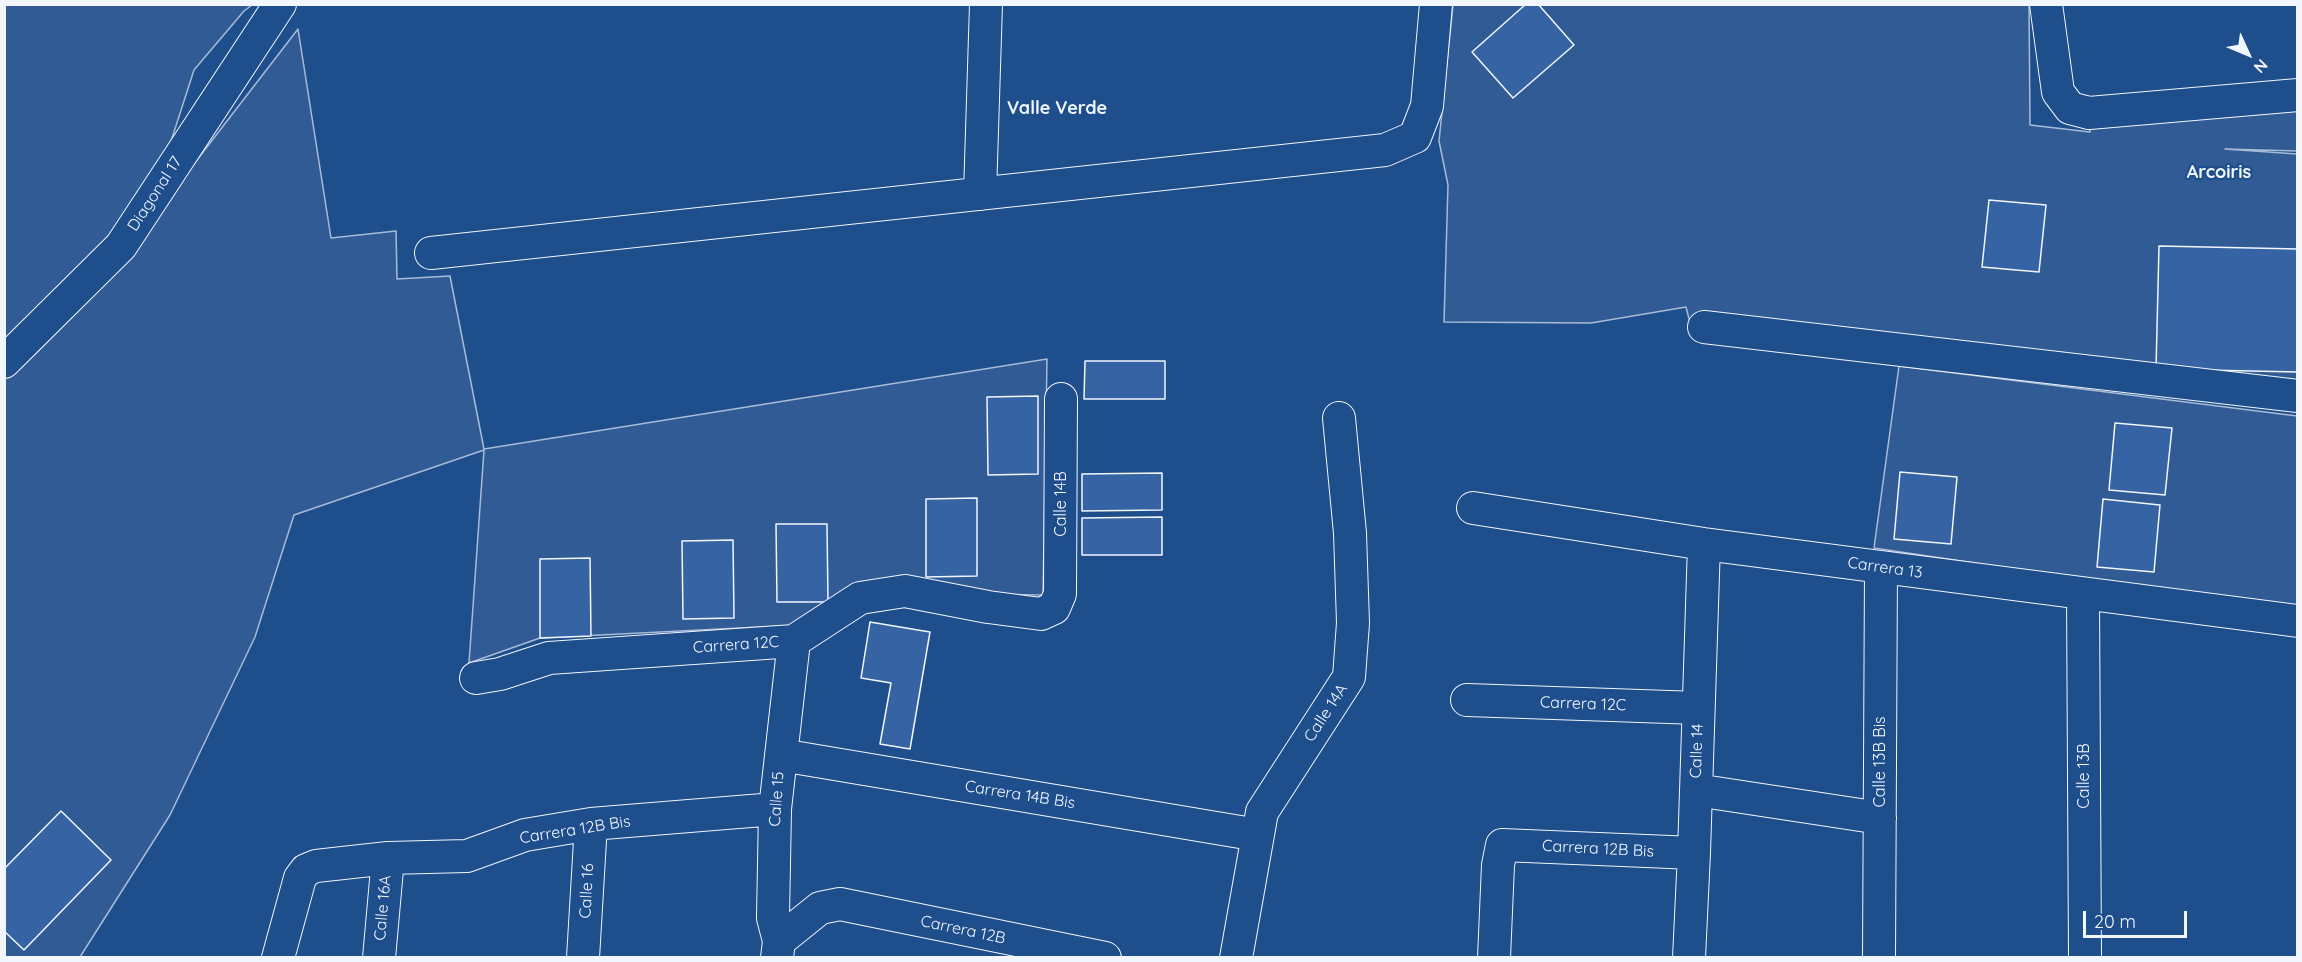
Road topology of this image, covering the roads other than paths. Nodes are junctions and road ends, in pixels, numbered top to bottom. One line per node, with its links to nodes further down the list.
1 (280, 4): 9 (street, Diagonal 17)
2 (986, 4): 6 (street)
3 (1436, 4): 6 (street)
4 (2046, 4): 5 (street)
5 (2298, 95)
6 (980, 194): 7 (street)
7 (431, 253)
8 (1704, 327): 10 (street)
9 (4, 362)
10 (2298, 396)
11 (1061, 399): 17 (street, Calle 14B)
12 (1339, 418): 28 (street, Calle 14A)
13 (1473, 508): 14 (street, Carrera 13)
14 (1704, 544): 15 (street, Carrera 13); 22 (street, Calle 14)
15 (1881, 567): 16 (street, Carrera 13); 26 (street, Calle 13B Bis)
16 (2083, 595): 18 (street, Carrera 13); 41 (street, Calle 13B)
17 (1054, 608): 19 (street, Carrera 12C)
18 (2298, 621)
19 (794, 641): 20 (street, Carrera 12C); 23 (street, Calle 15)
20 (476, 678)
21 (1467, 700): 22 (street, Carrera 12C)
22 (1698, 708): 24 (street, Calle 14)
23 (781, 755): 25 (street, Calle 15); 28 (street, Carrera 14B Bis)
24 (1696, 790): 26 (street); 29 (street, Calle 14)
25 (775, 809): 27 (street, Carrera 12B Bis); 32 (street, Calle 15)
26 (1880, 818): 40 (street, Calle 13B Bis)
27 (591, 824): 30 (street, Carrera 12B Bis); 35 (street, Calle 16)
28 (1258, 835): 37 (street, Calle 14A)
29 (1694, 854): 38 (street, Carrera 12B Bis); 39 (street, Calle 14)
30 (388, 858): 33 (street, Carrera 12B Bis); 34 (street, Calle 16A)
31 (967, 944): 32 (street, Carrera 12B); 36 (street, Carrera 12B)
32 (778, 949)
33 (278, 957)
34 (379, 957)
35 (583, 957)
36 (1105, 957)
37 (1236, 957)
38 (1494, 957)
39 (1689, 957)
40 (1879, 957)
41 (2085, 957)

